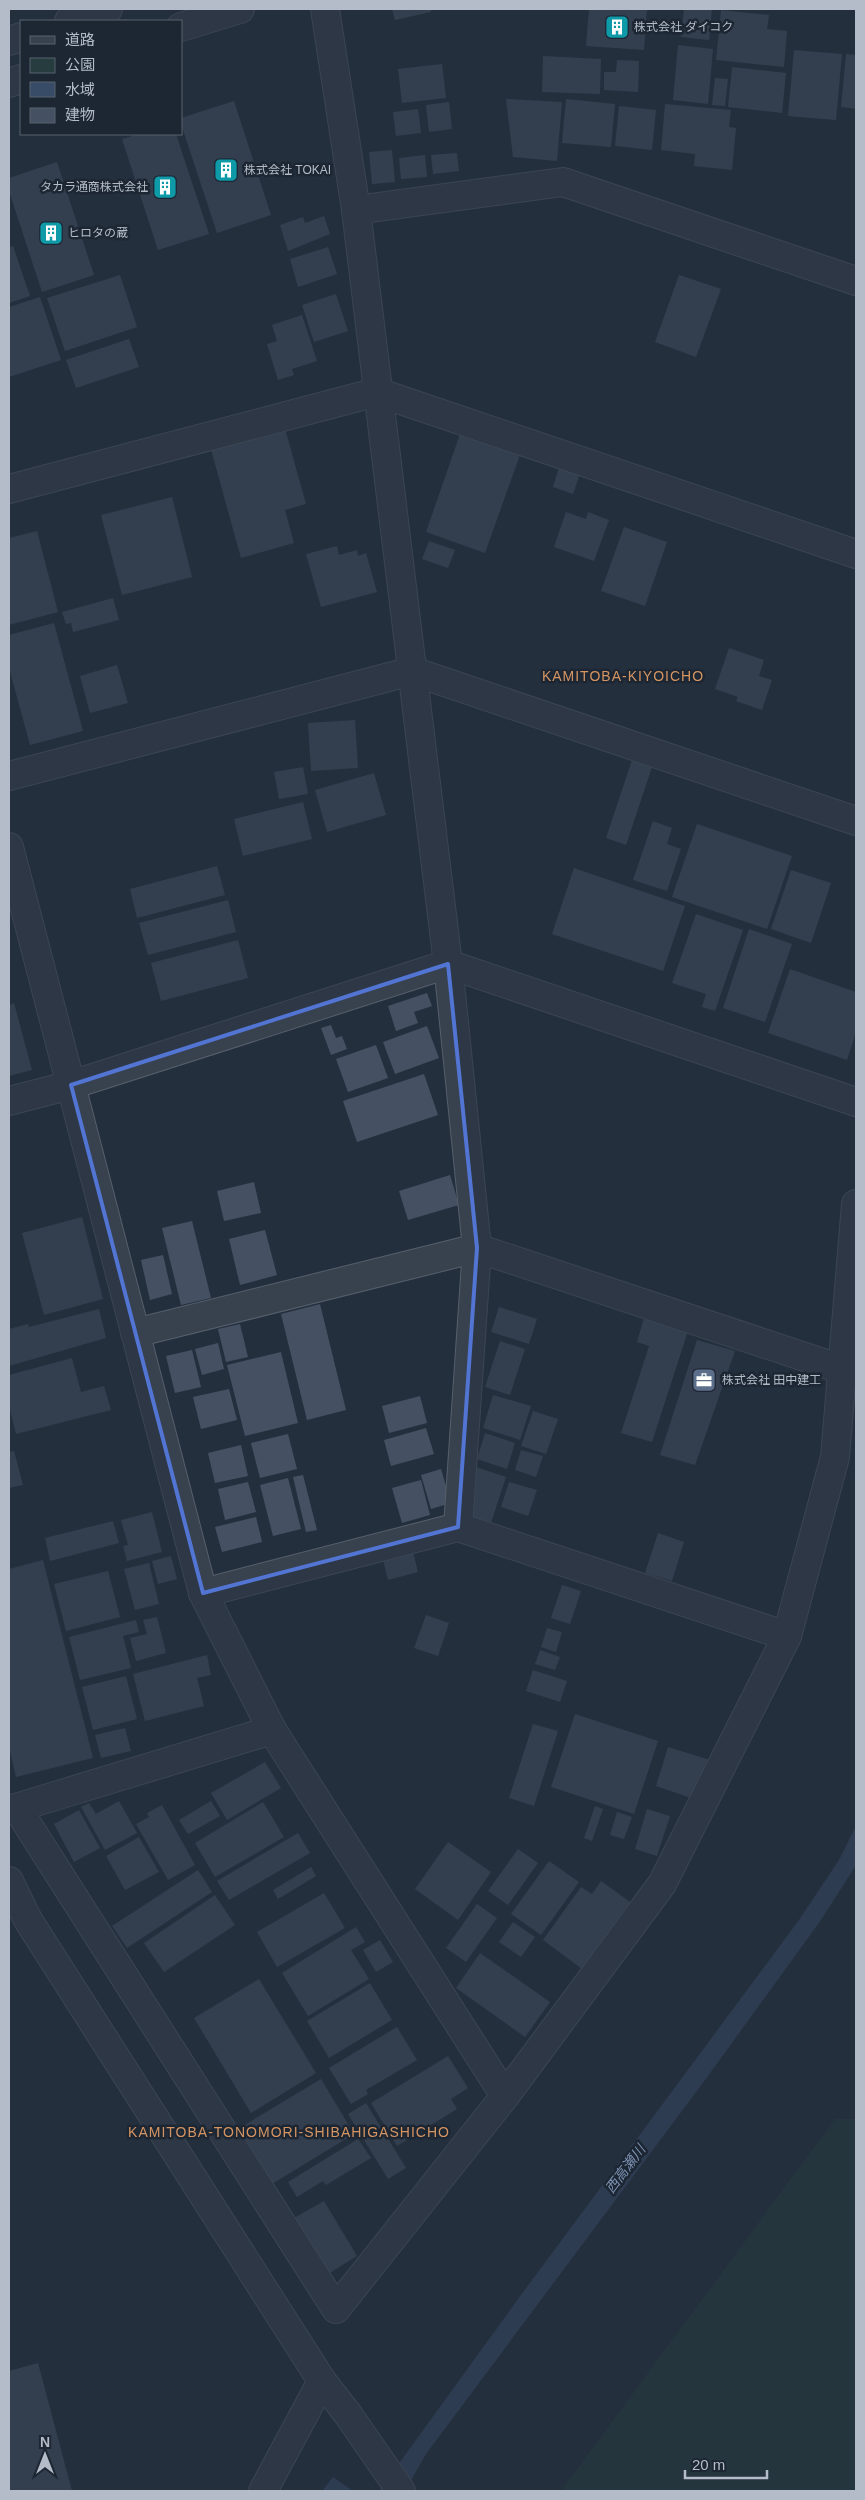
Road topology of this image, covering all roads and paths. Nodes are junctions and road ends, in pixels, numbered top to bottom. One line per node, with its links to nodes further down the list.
1 (108, 9): 4 (street)
2 (240, 9): 5 (street)
3 (325, 9): 6 (street)
4 (72, 20)
5 (182, 25)
6 (356, 210): 7 (street); 8 (street)
7 (856, 281)
8 (377, 392): 9 (street); 10 (street); 11 (street)
9 (9, 489)
10 (856, 554)
11 (412, 670): 12 (street); 13 (street); 15 (street)
12 (9, 776)
13 (856, 821)
14 (9, 847): 16 (street)
15 (448, 964): 16 (street); 18 (street); 20 (street)
16 (71, 1085): 17 (street); 21 (street)
17 (9, 1101)
18 (856, 1102)
19 (856, 1204): 22 (street)
20 (477, 1248): 21 (street); 22 (street); 23 (street)
21 (135, 1333): 24 (street)
22 (849, 1365): 25 (street)
23 (458, 1527): 24 (street); 25 (street)
24 (203, 1593): 26 (street)
25 (787, 1636): 29 (street)
26 (272, 1730): 27 (street); 29 (street)
27 (13, 1809): 29 (street)
28 (9, 1881): 30 (street)
29 (505, 2096)
30 (322, 2381): 31 (street); 32 (street)
31 (263, 2491)
32 (401, 2491)

